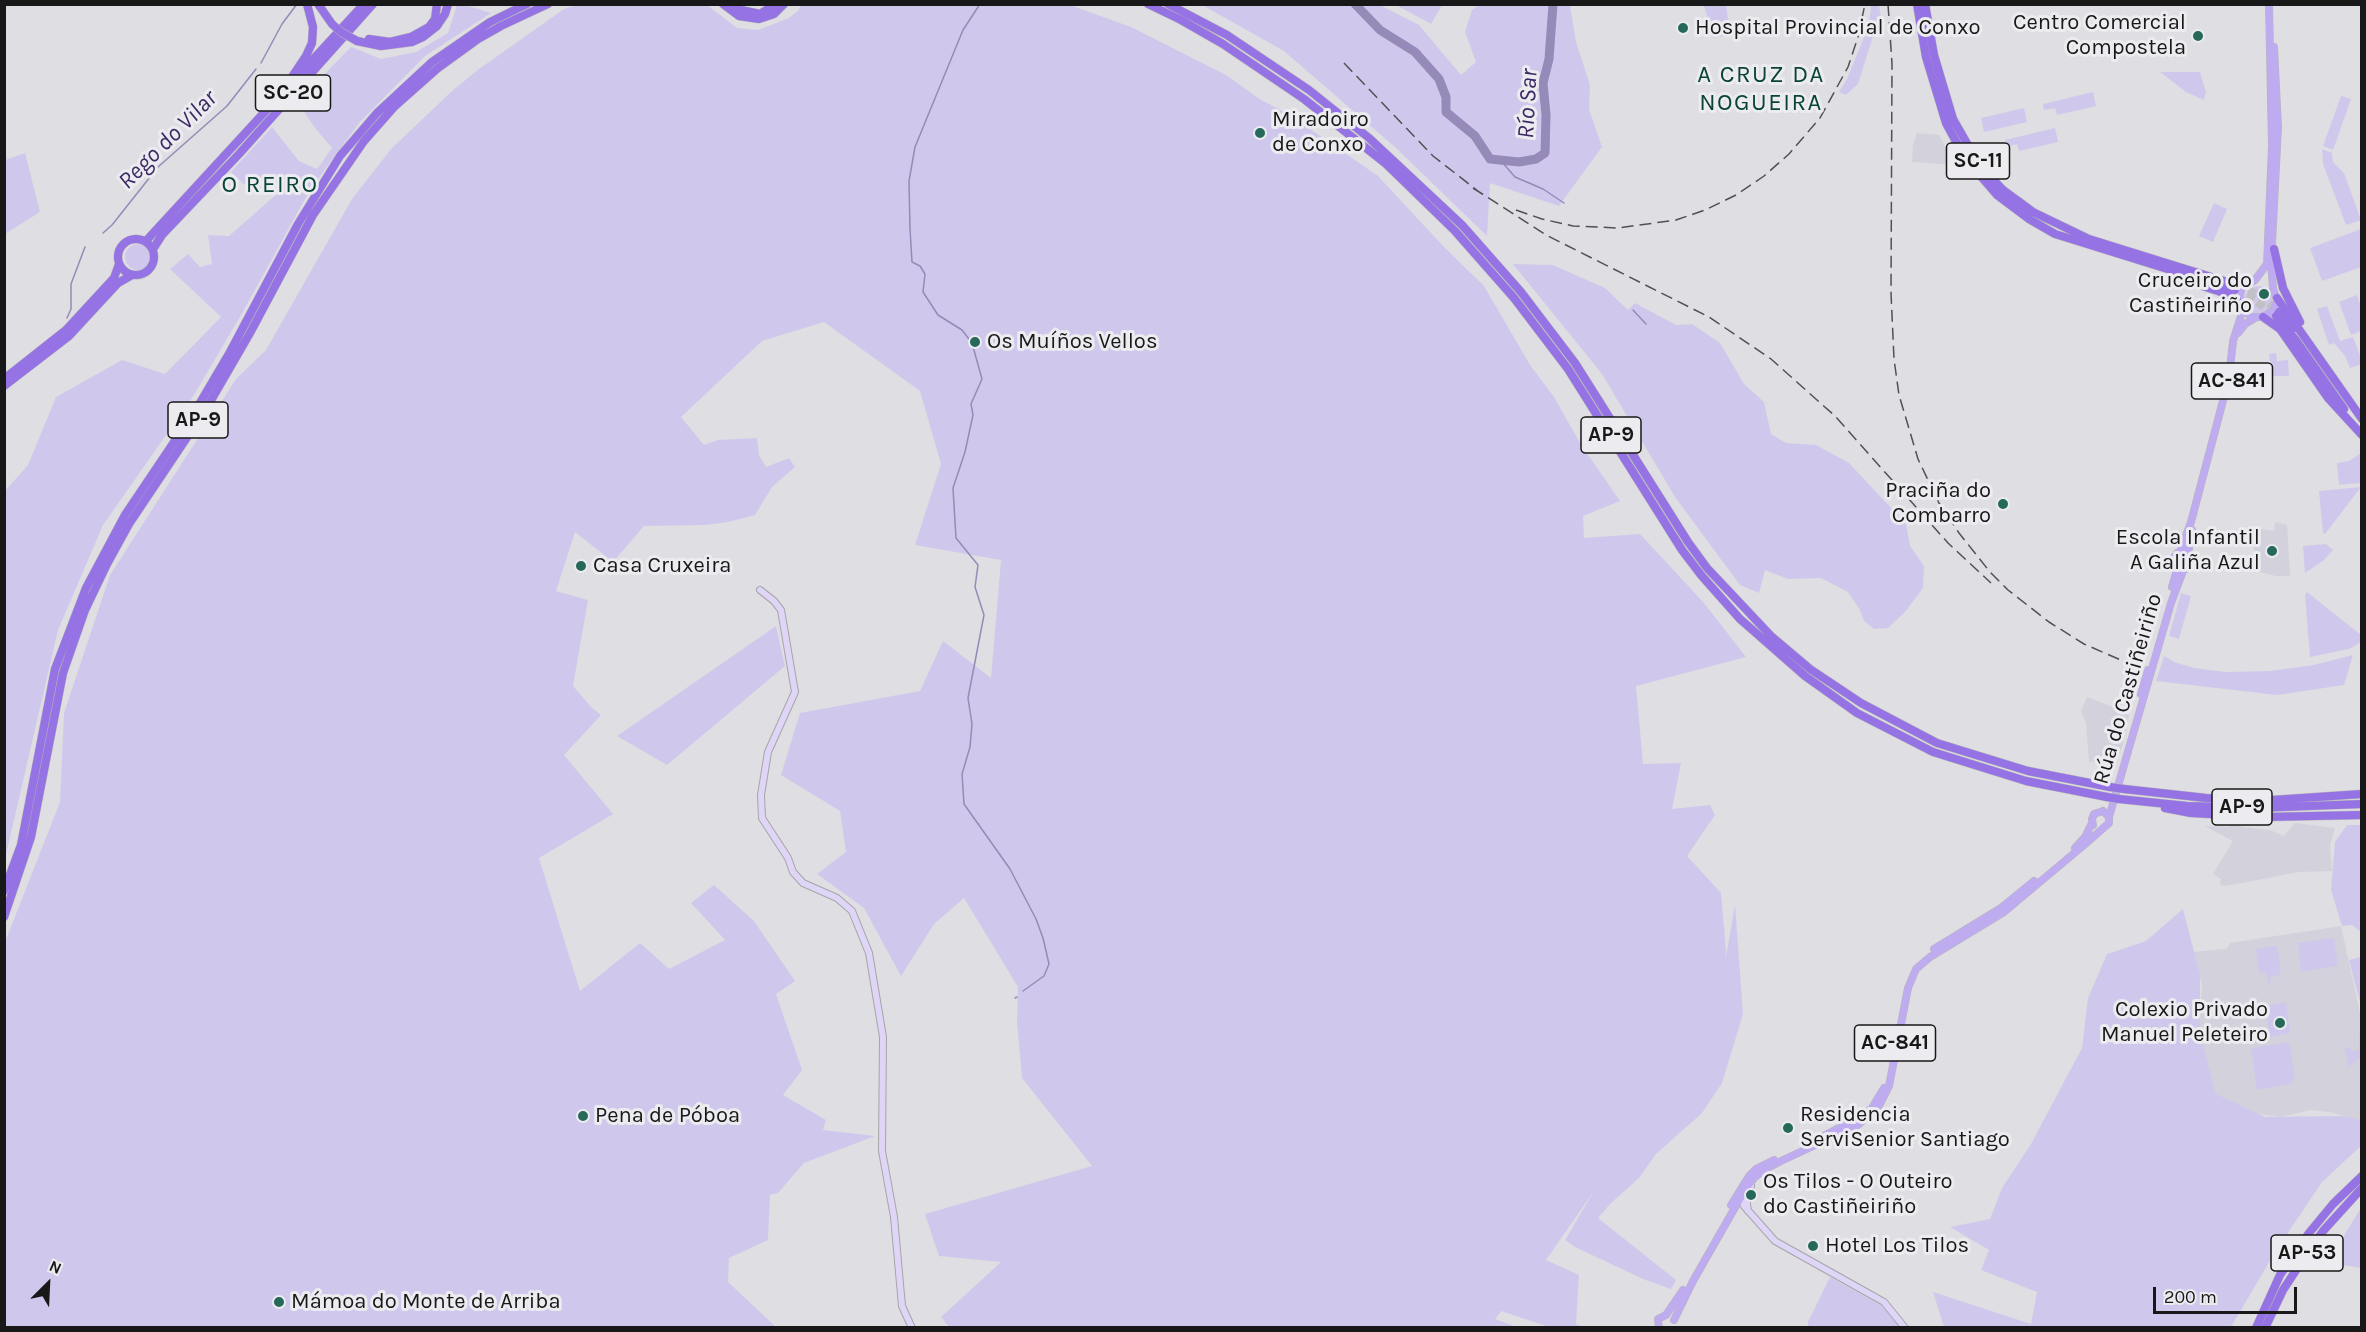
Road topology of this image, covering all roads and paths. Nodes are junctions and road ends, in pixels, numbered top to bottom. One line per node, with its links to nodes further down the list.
1 (307, 4): 24 (highway)
2 (318, 4): 22 (highway, bridge)
3 (323, 4): 22 (highway)
4 (364, 4): 24 (highway, SC-20)
5 (373, 4): 28 (highway, SC-20)
6 (437, 4): 22 (highway)
7 (448, 4): 22 (highway)
8 (516, 4): 21 (highway)
9 (527, 4): 21 (highway, AP-9)
10 (548, 4): 62 (highway, AP-9)
11 (723, 4): 14 (highway)
12 (734, 4): 13 (highway)
13 (776, 4)
14 (784, 4)
15 (1148, 4): 55 (highway, AP-9, bridge)
16 (1168, 4): 54 (highway, AP-9, bridge)
17 (1917, 4): 23 (highway, SC-11)
18 (1925, 4): 23 (highway, SC-11)
19 (2269, 4): 32 (main road, Rúa do Castiñeiriño)
20 (2273, 4): 29 (main road)
21 (489, 22): 61 (highway, AP-9)
22 (358, 38)
23 (1930, 56): 25 (highway, SC-11); 26 (highway, SC-11)
24 (257, 122): 27 (highway, SC-20)
25 (2069, 231): 26 (highway, SC-11); 32 (highway)
26 (2055, 234): 35 (highway)
27 (146, 241): 28 (highway); 30 (highway)
28 (153, 249): 31 (highway)
29 (2274, 249): 33 (main road); 38 (highway)
30 (119, 264): 31 (highway); 37 (highway)
31 (132, 275): 37 (highway)
32 (2251, 281): 33 (main road); 35 (main road, Rúa do Castiñeiriño)
33 (2273, 288): 34 (main road)
34 (2277, 298): 36 (main road, Rúa do Castiñeiriño); 38 (highway)
35 (2241, 305): 36 (main road); 47 (main road, Rúa do Castiñeiriño / AC-841)
36 (2259, 318): 42 (highway); 46 (main road, Rúa do Castiñeiriño / AC-841)
37 (70, 331): 39 (highway); 40 (highway)
38 (2313, 347): 41 (highway)
39 (4, 379)
40 (4, 387)
41 (2360, 416)
42 (2346, 420): 44 (highway); 45 (highway)
43 (2361, 426): 44 (highway)
44 (2361, 434)
45 (2361, 442)
46 (2213, 450): 47 (main road); 48 (main road, Rúa do Castiñeiriño / AC-841)
47 (2207, 462): 48 (main road); 49 (main road, Rúa do Castiñeiriño / AC-841)
48 (2205, 483): 50 (main road, Rúa do Castiñeiriño / AC-841)
49 (2180, 552): 50 (main road); 51 (main road, Rúa do Castiñeiriño / AC-841)
50 (2188, 554): 52 (main road, Rúa do Castiñeiriño / AC-841)
51 (2175, 568): 52 (main road, Rúa do Castiñeiriño); 57 (main road, Rúa do Castiñeiriño / AC-841)
52 (2183, 571): 57 (main road, Rúa do Castiñeiriño / AC-841)
53 (760, 590): 74 (street)
54 (2361, 793)
55 (2121, 799): 56 (highway, AP-9); 58 (highway)
56 (2361, 804)
57 (2106, 814): 59 (main road, AC-841); 60 (main road, AC-841)
58 (2361, 815)
59 (2092, 823): 60 (main road); 63 (main road, AC-841)
60 (2102, 829): 66 (main road, AC-841)
61 (4, 891)
62 (4, 917)
63 (1764, 1164): 69 (street); 71 (main road, AC-841)
64 (2361, 1170): 67 (highway)
65 (2361, 1176): 67 (highway, AP-53)
66 (1754, 1178): 69 (main road, AC-841); 70 (street)
67 (2348, 1188): 76 (highway, AP-53)
68 (2361, 1188): 77 (highway, AP-53)
69 (1740, 1198): 70 (street); 72 (main road, AC-841)
70 (1748, 1211): 75 (street)
71 (1665, 1315): 72 (main road, AC-841); 73 (main road, AC-841)
72 (1674, 1324)
73 (1657, 1327)
74 (912, 1328)
75 (1905, 1328)
76 (2256, 1328)
77 (2265, 1328)

